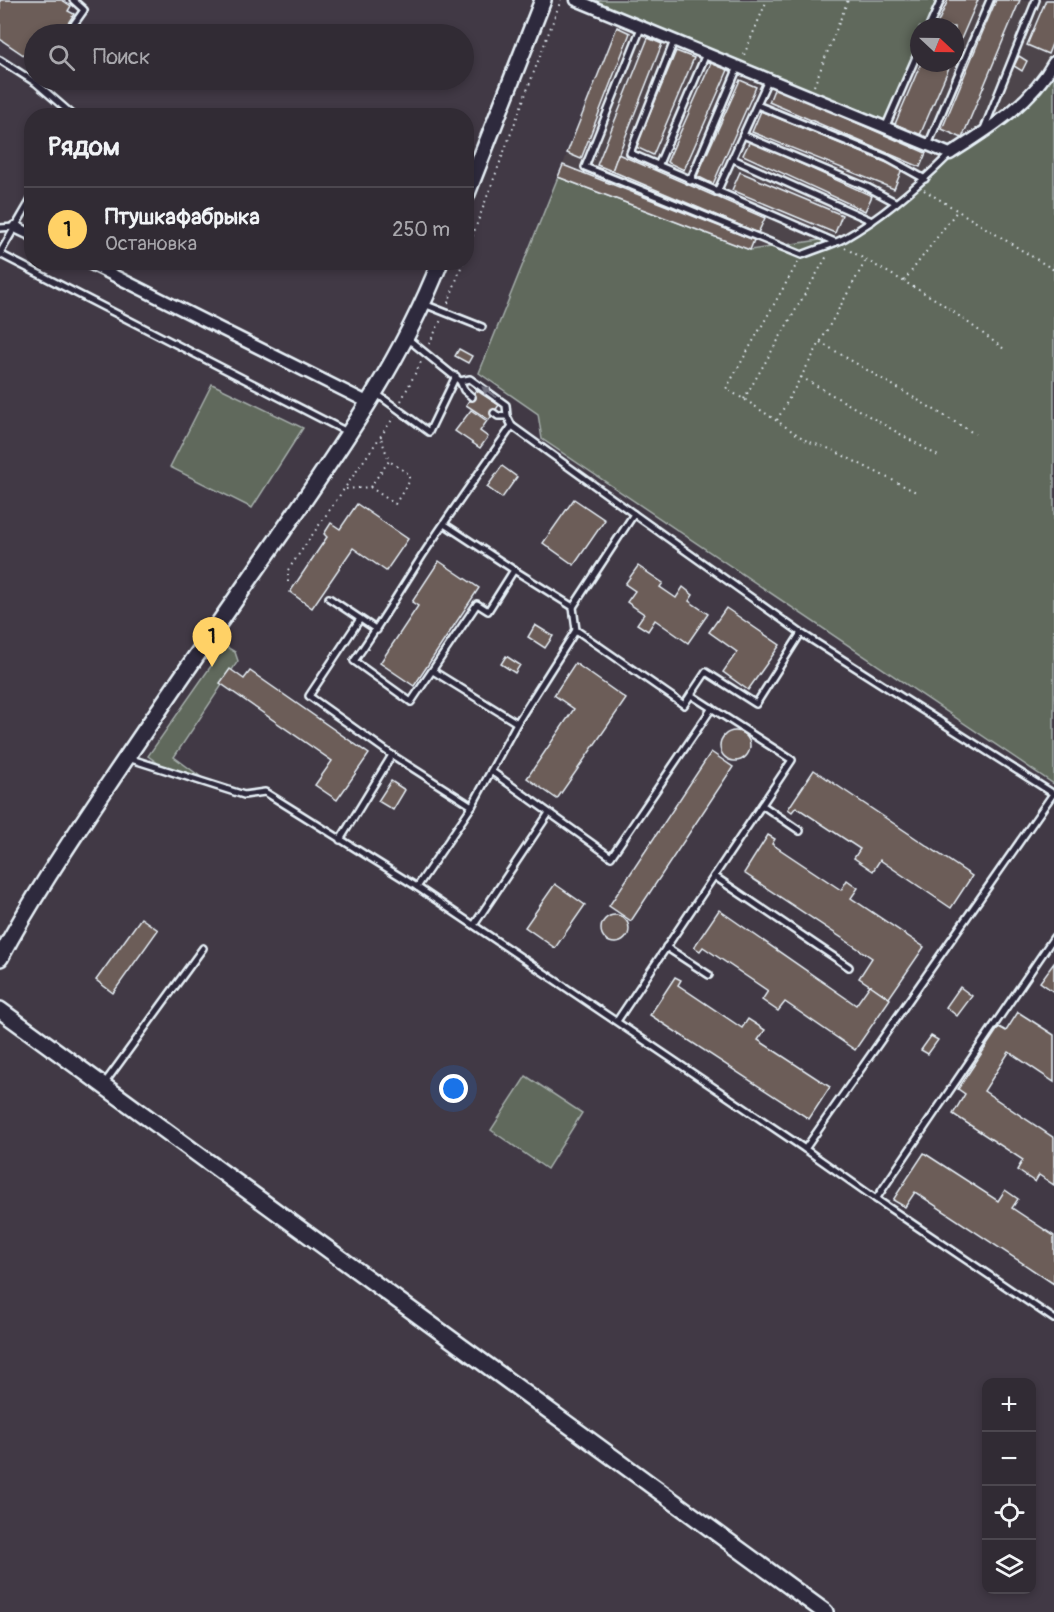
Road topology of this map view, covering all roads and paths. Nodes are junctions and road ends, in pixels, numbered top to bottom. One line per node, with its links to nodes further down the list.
1 (73, 0): 11 (lane)
2 (543, 0): 32 (main road)
3 (561, 0): 44 (path)
4 (576, 0): 12 (street)
5 (767, 0): 17 (path)
6 (848, 0): 22 (path)
7 (941, 0): 10 (lane)
8 (990, 0): 28 (lane)
9 (1036, 0): 26 (lane)
10 (933, 18)
11 (75, 24)
12 (641, 28): 13 (street); 47 (lane)
13 (674, 41): 14 (street); 31 (lane)
14 (706, 54): 17 (street); 31 (lane)
15 (0, 60): 19 (lane)
16 (1054, 62): 26 (street)
17 (738, 67): 20 (street); 34 (lane)
18 (910, 71): 25 (lane)
19 (24, 74)
20 (768, 80): 22 (street); 23 (lane)
21 (47, 90): 24 (lane)
22 (809, 96): 25 (street)
23 (757, 105): 27 (lane); 33 (lane)
24 (66, 108)
25 (885, 128): 28 (street)
26 (982, 134): 29 (street)
27 (743, 135): 30 (lane); 37 (lane)
28 (928, 145): 29 (street)
29 (950, 154): 33 (lane)
30 (733, 159): 36 (lane); 40 (lane)
31 (658, 166): 34 (lane)
32 (474, 176)
33 (925, 179): 35 (lane)
34 (690, 181): 36 (lane)
35 (917, 186): 37 (lane); 38 (path)
36 (717, 192): 45 (lane)
37 (895, 202): 40 (lane)
38 (957, 211): 54 (path); 55 (path)
39 (24, 212): 41 (lane)
40 (872, 221): 45 (lane)
41 (15, 227): 42 (lane); 43 (street); 46 (lane)
42 (0, 228)
43 (24, 231)
44 (474, 232)
45 (835, 243): 47 (lane); 48 (path); 67 (path)
46 (0, 254): 49 (lane)
47 (802, 255): 67 (path)
48 (866, 260): 55 (path); 60 (path)
49 (24, 266)
50 (31, 270): 73 (lane)
51 (104, 270): 66 (street)
52 (437, 270): 56 (main road)
53 (460, 270): 57 (path)
54 (1054, 270)
55 (904, 281): 61 (path)
56 (424, 304): 57 (lane); 59 (main road)
57 (444, 312): 58 (lane); 62 (path)
58 (482, 327)
59 (407, 338): 62 (lane); 66 (main road)
60 (820, 342): 63 (path); 74 (path)
61 (1004, 349)
62 (425, 353): 64 (lane); 68 (path)
63 (801, 377): 71 (path); 76 (path)
64 (458, 379): 65 (lane); 68 (lane); 70 (lane, one-way to 64)
65 (472, 397)
66 (372, 398): 68 (lane); 73 (main road)
67 (744, 399): 71 (path)
68 (397, 409): 75 (path)
69 (494, 413): 70 (lane)
70 (507, 416): 72 (lane)
71 (777, 420): 80 (path)
72 (512, 426): 81 (lane); 82 (lane)
73 (350, 434): 96 (main road)
74 (975, 434)
75 (381, 438): 77 (path); 79 (path)
76 (940, 457)
77 (389, 461): 78 (path); 78 (path)
78 (370, 487): 79 (path)
79 (346, 489): 84 (path)
80 (918, 493)
81 (634, 514): 86 (lane); 90 (lane)
82 (444, 524): 83 (lane); 88 (lane)
83 (514, 570): 86 (lane); 91 (lane)
84 (288, 582)
85 (329, 598): 87 (lane)
86 (573, 607): 89 (lane)
87 (360, 619): 88 (lane); 95 (lane)
88 (377, 630): 91 (lane)
89 (576, 630): 92 (lane); 94 (lane)
90 (801, 633): 92 (lane); 98 (lane)
91 (433, 671): 94 (lane)
92 (691, 695): 93 (lane)
93 (712, 708): 99 (lane); 101 (lane)
94 (517, 723): 97 (lane)
95 (392, 755): 100 (lane); 103 (lane)
96 (126, 758): 103 (lane); 110 (main road)
97 (491, 771): 100 (lane); 101 (lane)
98 (1054, 794): 116 (lane)
99 (762, 805): 102 (lane); 104 (lane)
100 (472, 806): 105 (lane)
101 (549, 813): 106 (lane)
102 (800, 831)
103 (340, 840): 105 (lane)
104 (714, 876): 108 (lane); 111 (lane)
105 (417, 887): 106 (lane)
106 (474, 925): 114 (lane)
107 (1054, 937): 117 (lane)
108 (666, 947): 112 (lane); 114 (lane)
109 (204, 948): 115 (lane)
110 (0, 958)
111 (849, 967)
112 (709, 975)
113 (0, 1010): 115 (main road)
114 (616, 1021): 116 (lane)
115 (103, 1085): 119 (main road)
116 (805, 1149): 117 (lane)
117 (876, 1199): 118 (lane)
118 (1054, 1319)
119 (825, 1612)

